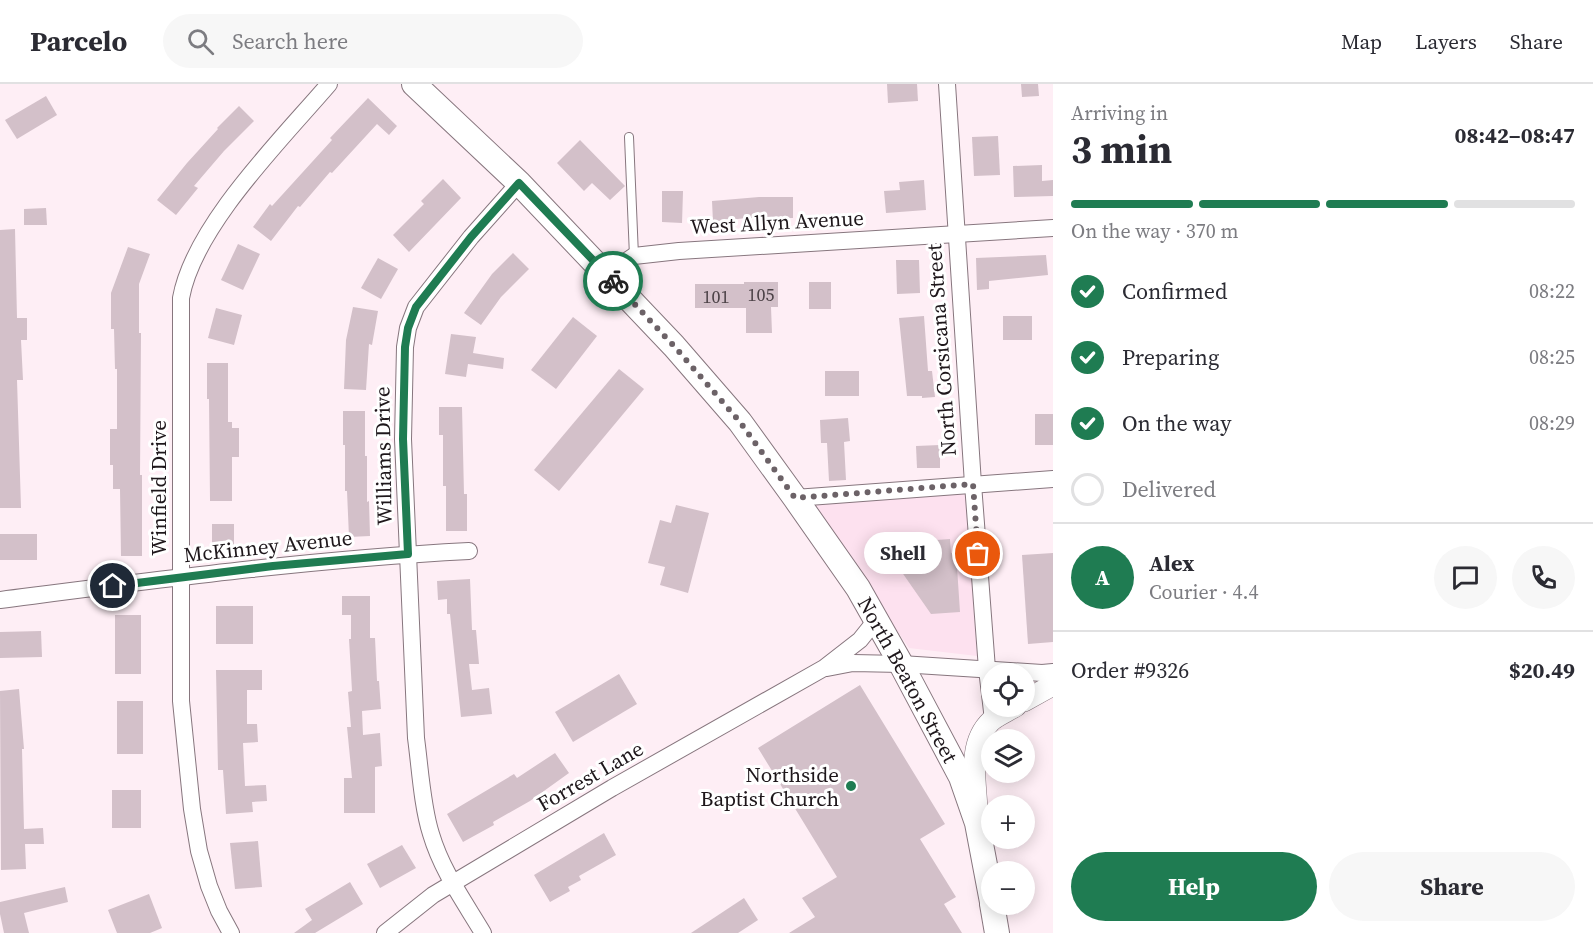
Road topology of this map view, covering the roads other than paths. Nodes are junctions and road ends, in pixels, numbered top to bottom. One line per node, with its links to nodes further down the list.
1 (329, 84): 15 (street, Winfield Drive)
2 (414, 84): 5 (main road, North Beaton Street)
3 (947, 84): 7 (street, North Corsicana Street)
4 (629, 137): 8 (lane)
5 (519, 183): 9 (main road, North Beaton Street); 14 (street, Williams Drive)
6 (1053, 228): 7 (street, West Allyn Avenue)
7 (956, 233): 8 (street, West Allyn Avenue); 11 (street, North Corsicana Street)
8 (634, 256): 9 (street, West Allyn Avenue)
9 (607, 274): 12 (main road, North Beaton Street)
10 (1053, 479): 11 (street)
11 (973, 484): 12 (street); 18 (street, North Corsicana Street)
12 (795, 498): 17 (main road, North Beaton Street)
13 (470, 550): 14 (street, McKinney Avenue)
14 (408, 554): 15 (street, McKinney Avenue); 31 (street, Williams Drive)
15 (181, 578): 16 (street, McKinney Avenue); 33 (street, Winfield Drive)
16 (0, 600)
17 (876, 620): 19 (main road, North Beaton Street); 20 (street, Forrest Lane)
18 (987, 663)
19 (901, 664): 20 (street, Forrest Lane); 21 (street, Forrest Lane); 29 (main road, North Beaton Street)
20 (824, 668): 31 (street, Forrest Lane)
21 (981, 669)
22 (1035, 671): 23 (street, Forrest Lane)
23 (1053, 672)
24 (1053, 685): 25 (street)
25 (1035, 695)
26 (993, 717): 28 (street, North Corsicana Street)
27 (998, 717): 28 (street)
28 (993, 720): 29 (street)
29 (977, 823): 30 (main road, North Beaton Street)
30 (984, 861)
31 (452, 884): 34 (street, Forrest Lane); 35 (street, Williams Drive)
32 (994, 915): 36 (main road, North Beaton Street)
33 (231, 933)
34 (385, 933)
35 (483, 933)
36 (997, 933)

